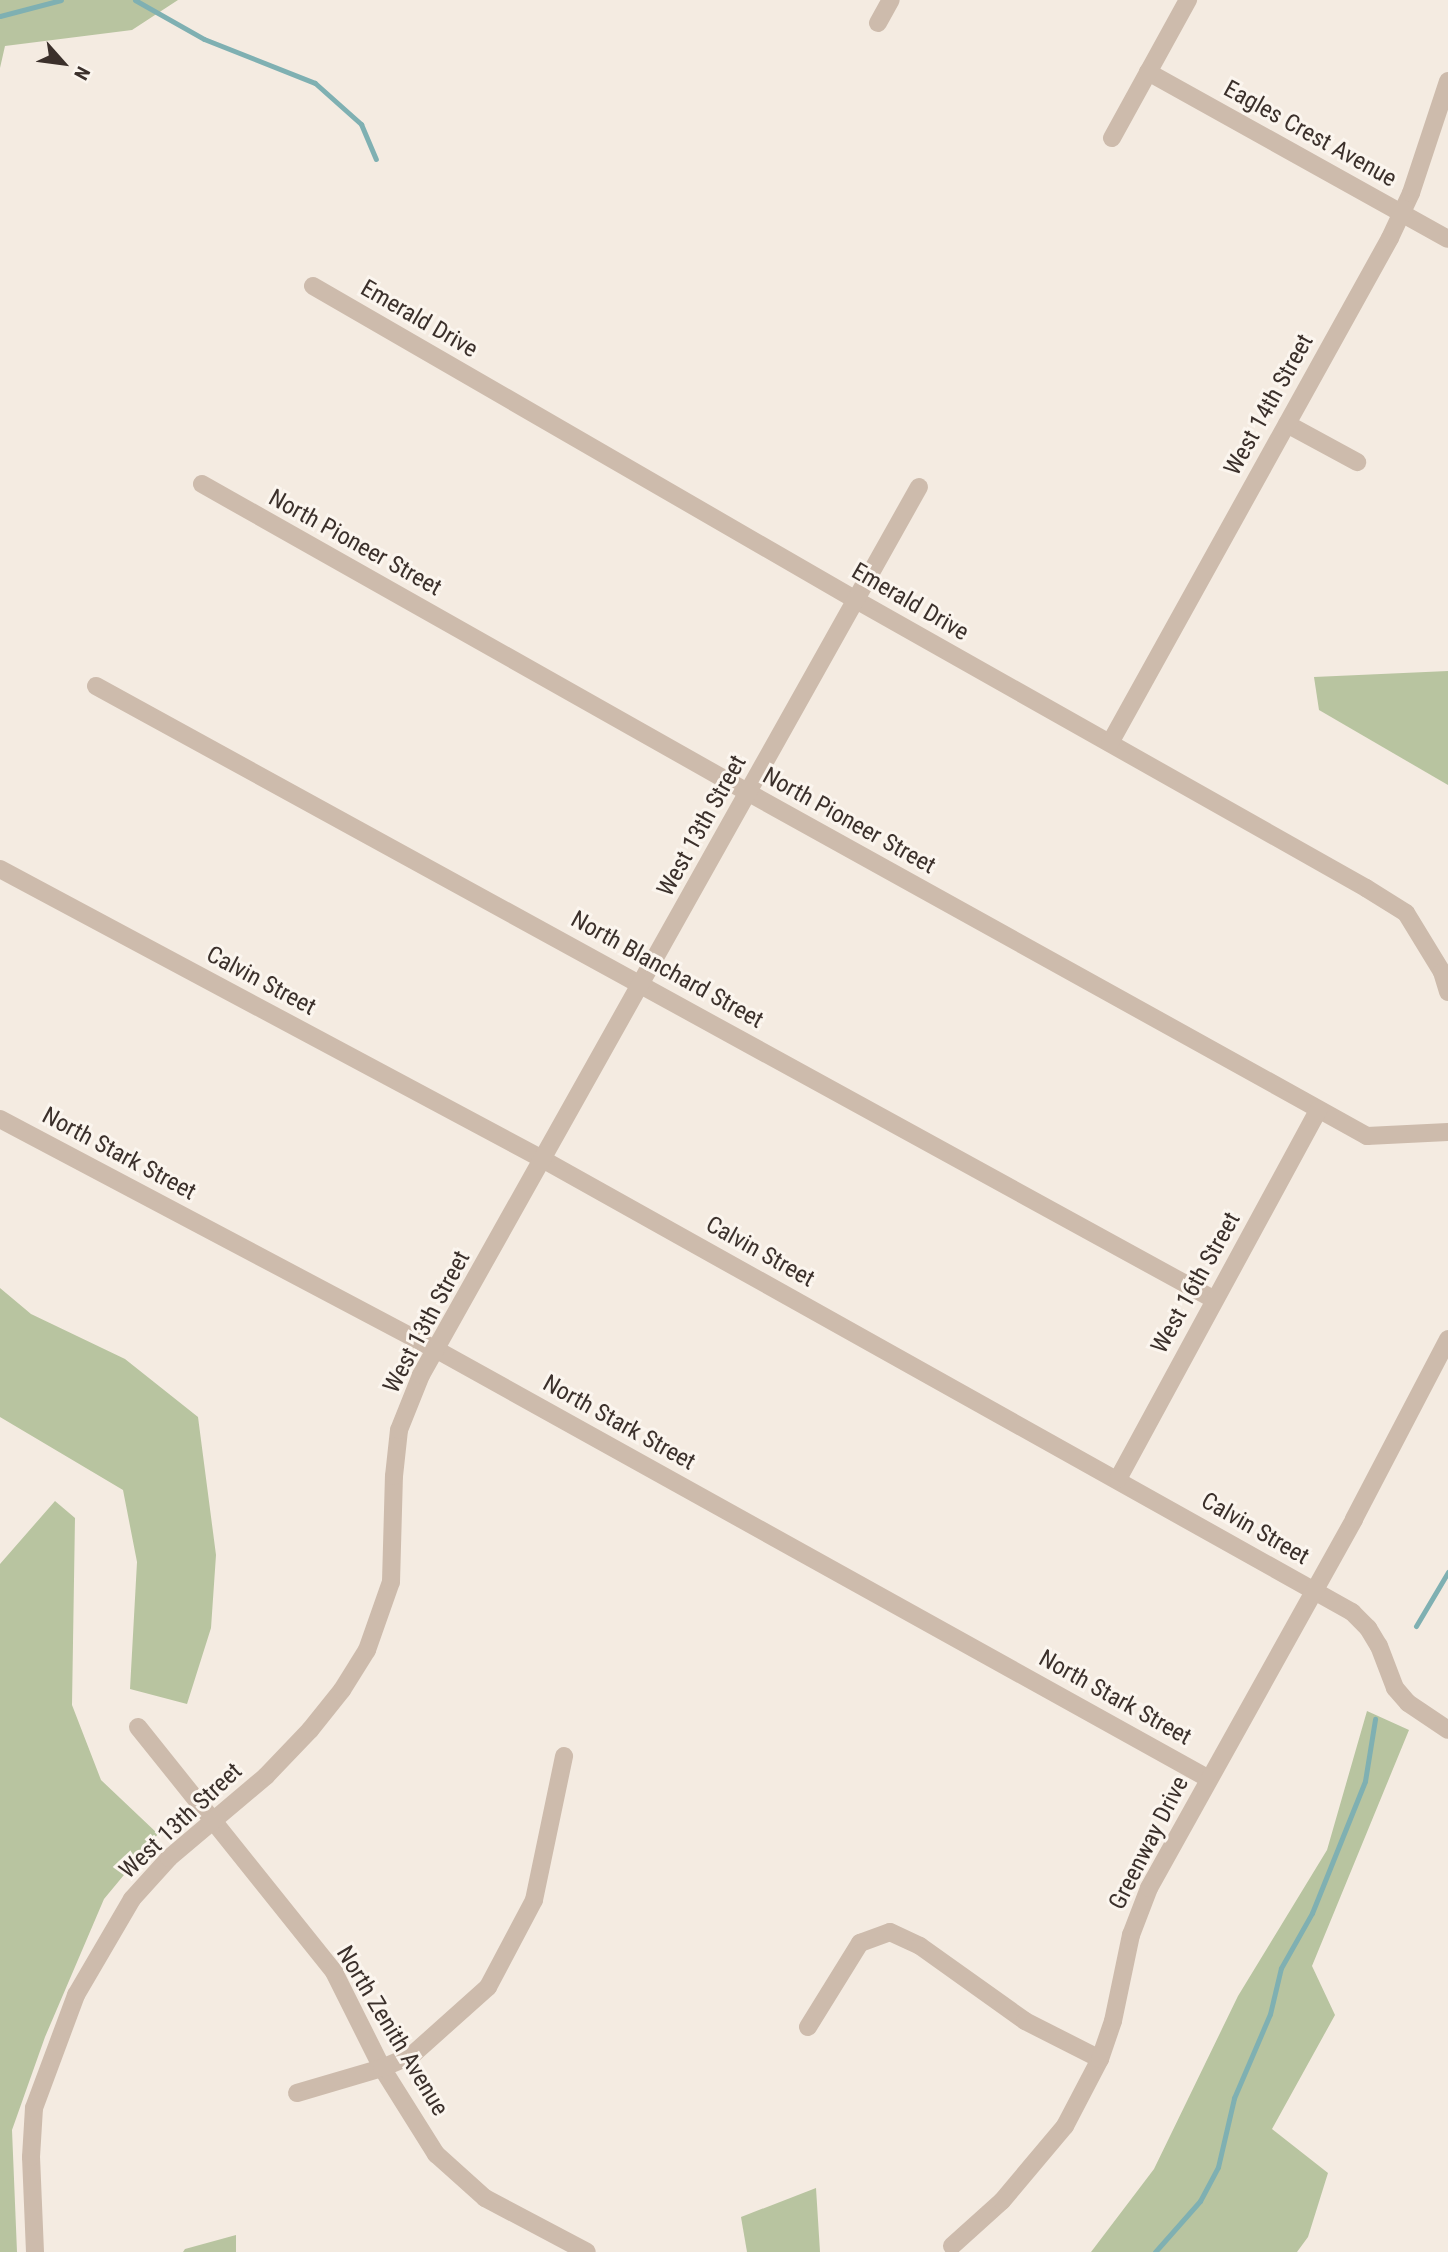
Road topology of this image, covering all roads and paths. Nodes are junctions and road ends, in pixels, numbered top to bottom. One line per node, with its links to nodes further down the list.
1 (891, 0): 3 (street)
2 (1188, 0): 4 (street)
3 (878, 23)
4 (1148, 72): 6 (street); 7 (street, Eagles Crest Avenue)
5 (1448, 81): 7 (street, West 14th Street)
6 (1112, 138)
7 (1401, 213): 8 (street, Eagles Crest Avenue); 10 (street, West 14th Street)
8 (1448, 239)
9 (313, 286): 14 (street, Emerald Drive)
10 (1287, 424): 11 (street); 16 (street, West 14th Street)
11 (1357, 462)
12 (202, 484): 17 (street, North Pioneer Street)
13 (919, 487): 14 (street, West 13th Street)
14 (856, 600): 16 (street, Emerald Drive); 17 (street, West 13th Street)
15 (96, 686): 19 (street, North Blanchard Street)
16 (1110, 743): 20 (street, Emerald Drive)
17 (749, 793): 19 (street, West 13th Street); 21 (street, North Pioneer Street)
18 (0, 869): 24 (street, Calvin Street)
19 (642, 984): 24 (street, West 13th Street); 25 (street, North Blanchard Street)
20 (1448, 992)
21 (1318, 1110): 23 (street, North Pioneer Street); 25 (street, West 16th Street)
22 (0, 1119): 27 (street, North Stark Street)
23 (1448, 1132)
24 (544, 1160): 27 (street, West 13th Street); 28 (street, Calvin Street)
25 (1213, 1299): 28 (street, West 16th Street)
26 (1448, 1339): 29 (street, Greenway Drive)
27 (437, 1350): 33 (street, North Stark Street); 34 (street, West 13th Street)
28 (1118, 1479): 29 (street, Calvin Street)
29 (1313, 1591): 31 (street, Calvin Street); 33 (street, Greenway Drive)
30 (138, 1727): 34 (street, North Zenith Avenue)
31 (1448, 1730)
32 (564, 1756): 37 (street)
33 (1209, 1779): 36 (street, Greenway Drive)
34 (212, 1822): 37 (street, North Zenith Avenue); 40 (street, West 13th Street)
35 (808, 2027): 36 (street)
36 (1100, 2059): 39 (street, Greenway Drive)
37 (383, 2068): 38 (street); 41 (street, North Zenith Avenue)
38 (296, 2093)
39 (952, 2246)
40 (35, 2252)
41 (587, 2252)

